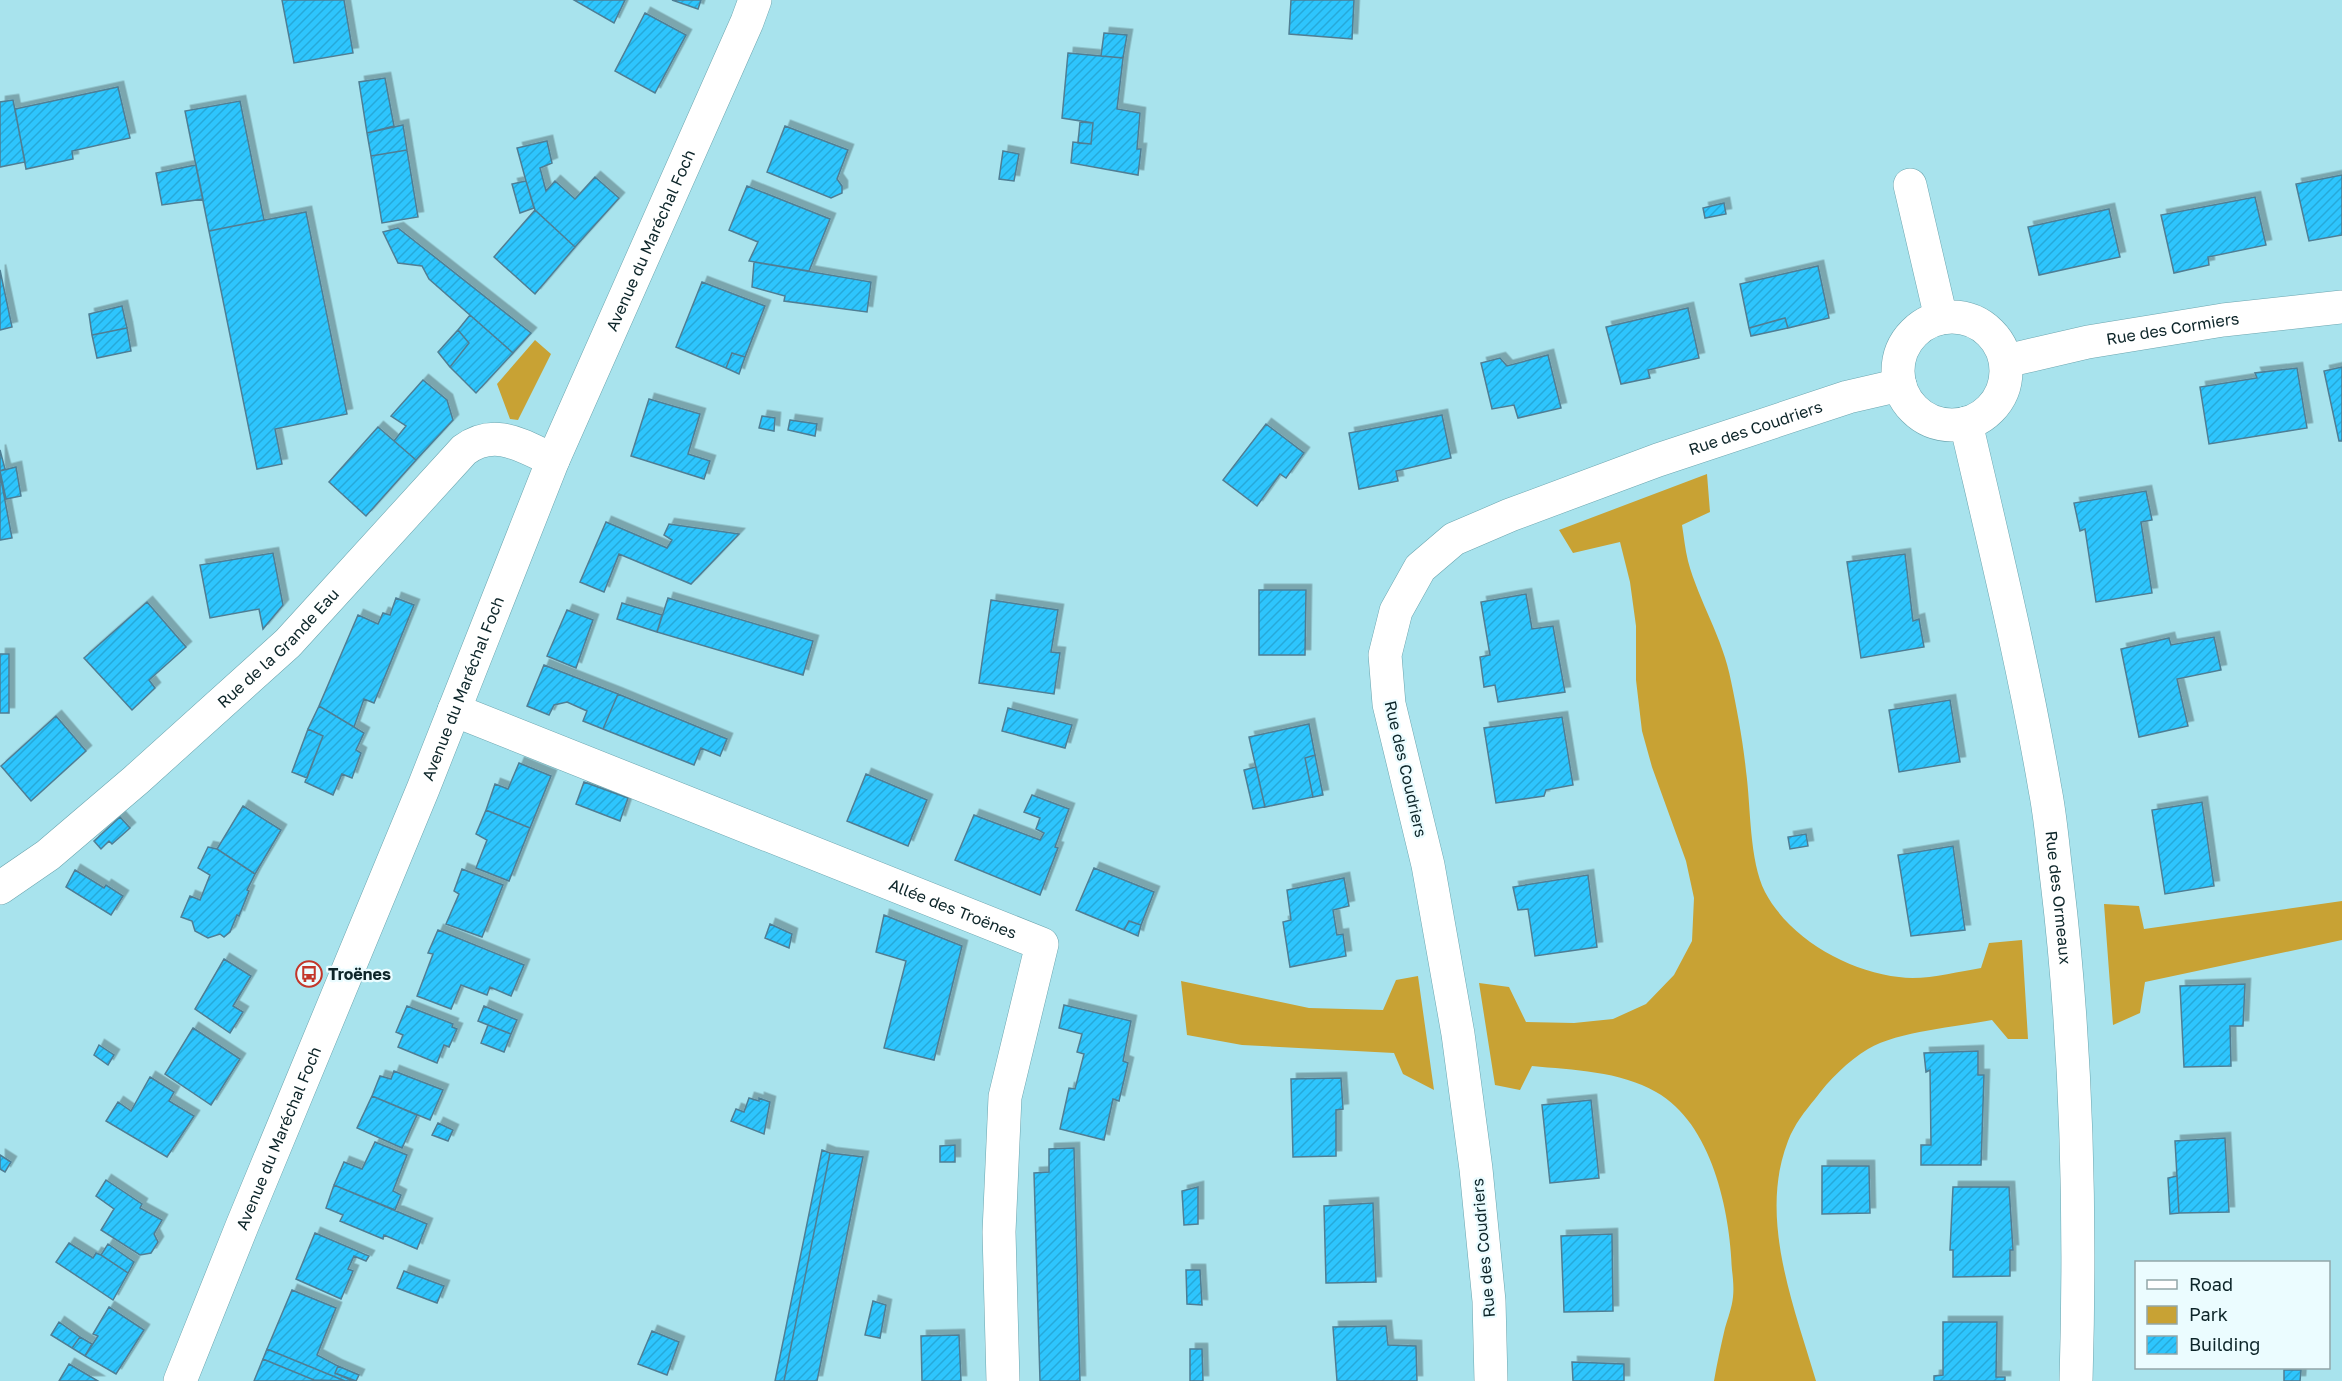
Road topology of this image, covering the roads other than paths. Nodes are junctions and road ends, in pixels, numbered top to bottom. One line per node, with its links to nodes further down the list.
1 (755, 0): 8 (street, Avenue du Maréchal Foch)
2 (1910, 185): 4 (street)
3 (2342, 307): 5 (street, Rue des Cormiers)
4 (1941, 318): 5 (street); 6 (street)
5 (2006, 361): 7 (street)
6 (1900, 385): 7 (street); 13 (street, Rue des Coudriers)
7 (1966, 423): 14 (street, Rue des Ormeaux)
8 (553, 460): 9 (street, Avenue du Maréchal Foch); 10 (street, Rue de la Grande Eau)
9 (454, 710): 11 (street, Avenue du Maréchal Foch); 12 (street, Allée des Troënes)
10 (0, 888)
11 (180, 1381)
12 (1003, 1381)
13 (1491, 1381)
14 (2076, 1381)

